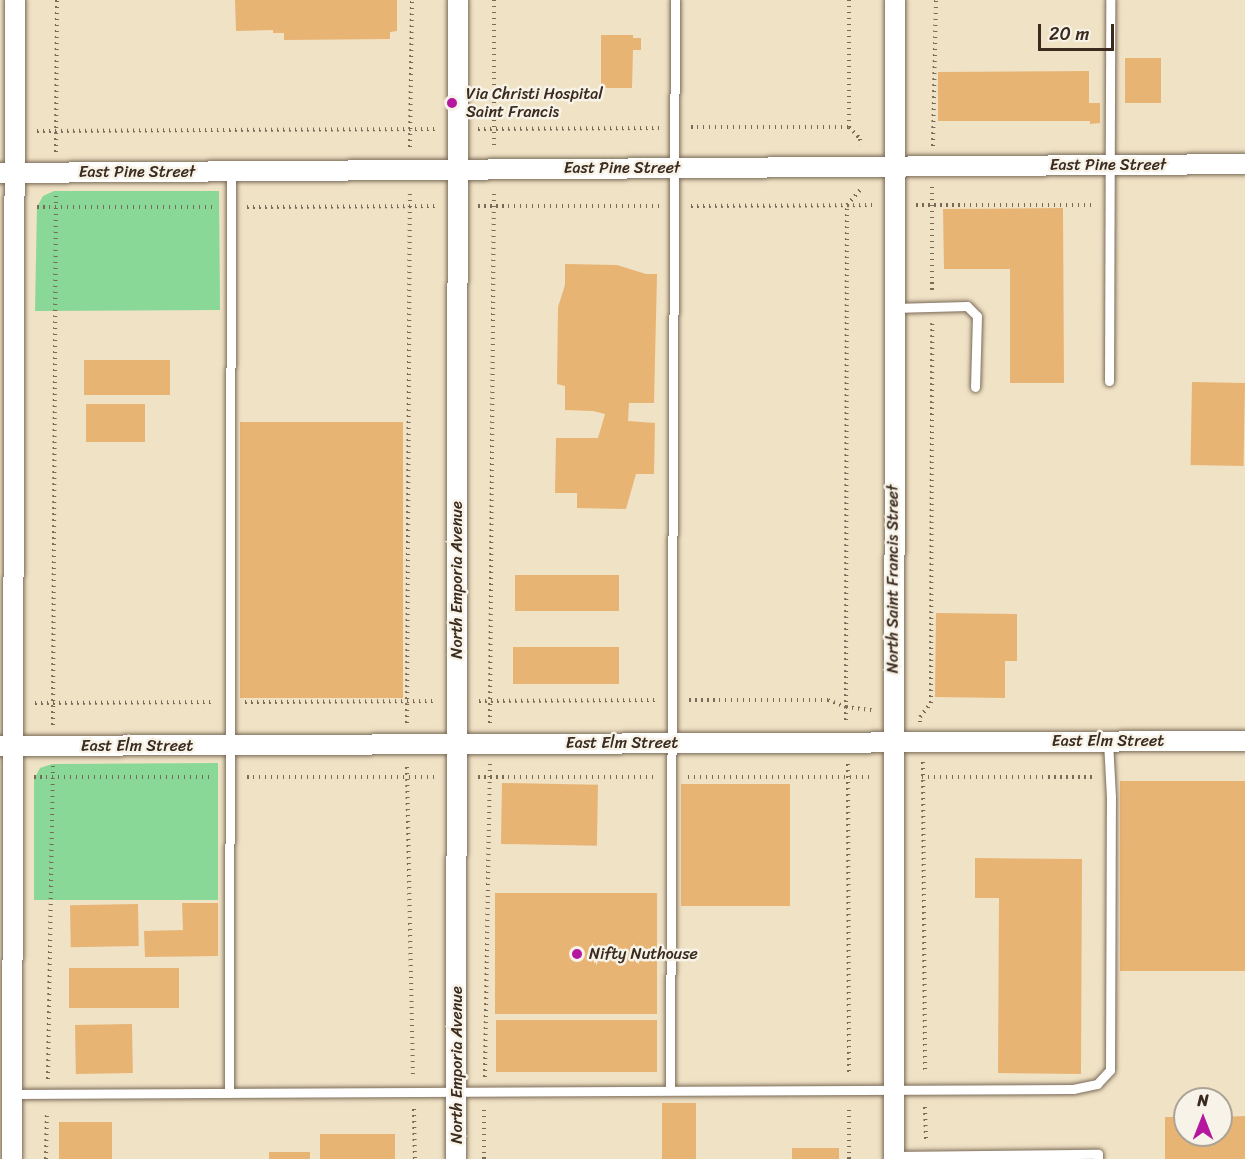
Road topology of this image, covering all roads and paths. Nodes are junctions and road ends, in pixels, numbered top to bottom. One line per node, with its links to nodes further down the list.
1 (15, 0): 16 (street)
2 (57, 0): 17 (path)
3 (412, 0): 14 (path)
4 (458, 0): 15 (street, North Emporia Avenue)
5 (494, 0): 12 (path)
6 (675, 0): 13 (lane)
7 (849, 0): 11 (path)
8 (895, 0): 22 (street, North Saint Francis Street)
9 (936, 0): 20 (path)
10 (1110, 0): 19 (lane)
11 (849, 127): 13 (path); 21 (path)
12 (494, 128): 13 (path); 15 (path); 25 (path)
13 (675, 128): 23 (lane)
14 (410, 129): 15 (path); 17 (path); 26 (path)
15 (458, 129): 24 (street, North Emporia Avenue)
16 (15, 131): 17 (path); 29 (street)
17 (56, 131): 28 (path)
18 (1245, 164): 19 (street, East Pine Street)
19 (1109, 165): 20 (street, East Pine Street); 30 (lane)
20 (933, 166): 22 (street, East Pine Street); 37 (path)
21 (862, 167): 22 (street, East Pine Street); 23 (street, East Pine Street); 35 (path)
22 (894, 167): 36 (street, North Saint Francis Street)
23 (674, 168): 25 (street, East Pine Street); 34 (lane)
24 (458, 169): 25 (street, East Pine Street); 26 (street, East Pine Street); 32 (street, North Emporia Avenue)
25 (494, 169): 33 (path)
26 (410, 170): 27 (street, East Pine Street); 31 (path)
27 (231, 171): 28 (street, East Pine Street); 40 (lane)
28 (56, 172): 29 (street, East Pine Street); 39 (path)
29 (7, 173): 38 (street)
30 (1109, 205): 37 (path); 43 (lane)
31 (410, 206): 32 (path); 40 (path); 46 (path)
32 (458, 206): 33 (path); 47 (street, North Emporia Avenue)
33 (494, 206): 34 (path); 48 (path)
34 (674, 206): 35 (path); 45 (lane)
35 (847, 206): 36 (path); 52 (path)
36 (893, 206): 37 (path); 42 (street, North Saint Francis Street)
37 (932, 206): 41 (path)
38 (14, 207): 39 (path); 51 (street)
39 (56, 207): 40 (path); 50 (path)
40 (231, 207): 49 (lane)
41 (932, 307): 42 (lane); 44 (lane); 54 (path)
42 (893, 308): 53 (street, North Saint Francis Street)
43 (1109, 381)
44 (975, 387)
45 (670, 700): 48 (path); 52 (path); 58 (lane)
46 (407, 701): 47 (path); 49 (path); 59 (path)
47 (457, 701): 48 (path); 60 (street, North Emporia Avenue)
48 (491, 701): 61 (path)
49 (230, 702): 50 (path); 62 (lane)
50 (53, 703): 51 (path); 64 (path)
51 (12, 704): 63 (street)
52 (846, 707): 57 (path)
53 (894, 741): 54 (street, East Elm Street); 57 (street, East Elm Street); 72 (street, North Saint Francis Street)
54 (922, 741): 55 (street, East Elm Street); 73 (path)
55 (1108, 741): 56 (street, East Elm Street); 74 (lane)
56 (1245, 741)
57 (847, 742): 58 (street, East Elm Street); 71 (path)
58 (670, 743): 61 (street, East Elm Street); 70 (lane)
59 (407, 744): 60 (street, East Elm Street); 62 (street, East Elm Street); 67 (path)
60 (457, 744): 61 (street, East Elm Street); 68 (street, North Emporia Avenue)
61 (490, 744): 69 (path)
62 (230, 745): 64 (street, East Elm Street); 66 (lane)
63 (6, 746): 64 (street, East Elm Street); 75 (street)
64 (53, 746): 65 (path)
65 (53, 777): 66 (path); 75 (path); 87 (path)
66 (229, 777): 67 (path); 85 (lane)
67 (407, 777): 68 (path); 83 (path)
68 (457, 777): 69 (path); 84 (street, North Emporia Avenue)
69 (490, 777): 70 (path); 82 (path)
70 (671, 777): 71 (path); 78 (lane)
71 (849, 777): 72 (path); 79 (path)
72 (894, 777): 73 (path); 80 (street, North Saint Francis Street)
73 (924, 777): 74 (path); 81 (path)
74 (1110, 777): 81 (lane)
75 (12, 778): 76 (street)
76 (6, 937): 77 (street)
77 (6, 1031): 86 (street)
78 (670, 1089): 79 (lane); 82 (lane)
79 (849, 1089): 80 (lane); 95 (path)
80 (894, 1089): 81 (lane); 89 (street, North Saint Francis Street)
81 (925, 1089): 88 (path)
82 (485, 1091): 84 (lane); 94 (path)
83 (413, 1092): 84 (lane); 85 (lane); 92 (path)
84 (457, 1092): 93 (street, North Emporia Avenue)
85 (229, 1093): 87 (lane)
86 (12, 1094): 87 (lane); 90 (street)
87 (48, 1094): 91 (path)
88 (926, 1156): 89 (lane); 96 (lane)
89 (894, 1158)
90 (12, 1159)
91 (46, 1159)
92 (415, 1159)
93 (456, 1159)
94 (484, 1159)
95 (849, 1159)
96 (1098, 1159)

